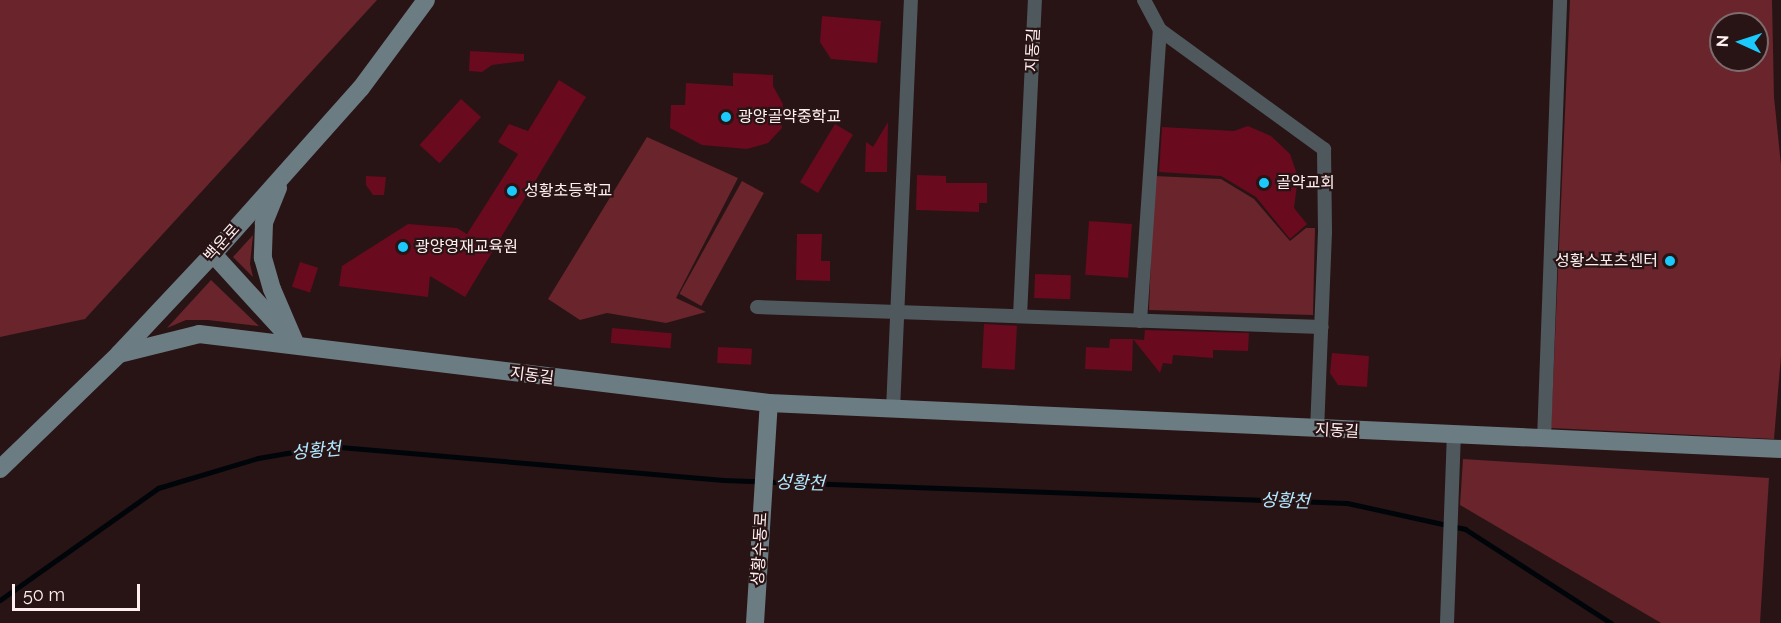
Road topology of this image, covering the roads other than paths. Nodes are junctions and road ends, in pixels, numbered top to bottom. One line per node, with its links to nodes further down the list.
1 (426, 0): 7 (street, 백운로)
2 (911, 0): 10 (street)
3 (1035, 0): 11 (street, 지동길)
4 (1144, 0): 6 (street)
5 (1560, 0): 20 (street)
6 (1160, 30): 12 (street); 13 (street)
7 (284, 175): 8 (street, 백운로); 14 (street)
8 (213, 254): 14 (street); 15 (street, 백운로)
9 (757, 307): 10 (street)
10 (896, 312): 11 (street); 17 (street)
11 (1020, 316): 12 (street)
12 (1140, 321): 13 (street)
13 (1323, 327): 18 (street)
14 (296, 345): 15 (street, 지동길); 16 (street, 지동길)
15 (119, 354): 22 (street, 백운로)
16 (769, 403): 17 (street, 지동길); 24 (street, 성황수동로)
17 (893, 410): 18 (street, 지동길)
18 (1317, 430): 19 (street, 지동길)
19 (1454, 436): 20 (street, 지동길); 23 (street)
20 (1544, 440): 21 (street, 지동길)
21 (1781, 449)
22 (0, 469)
23 (1448, 622)
24 (755, 623)

